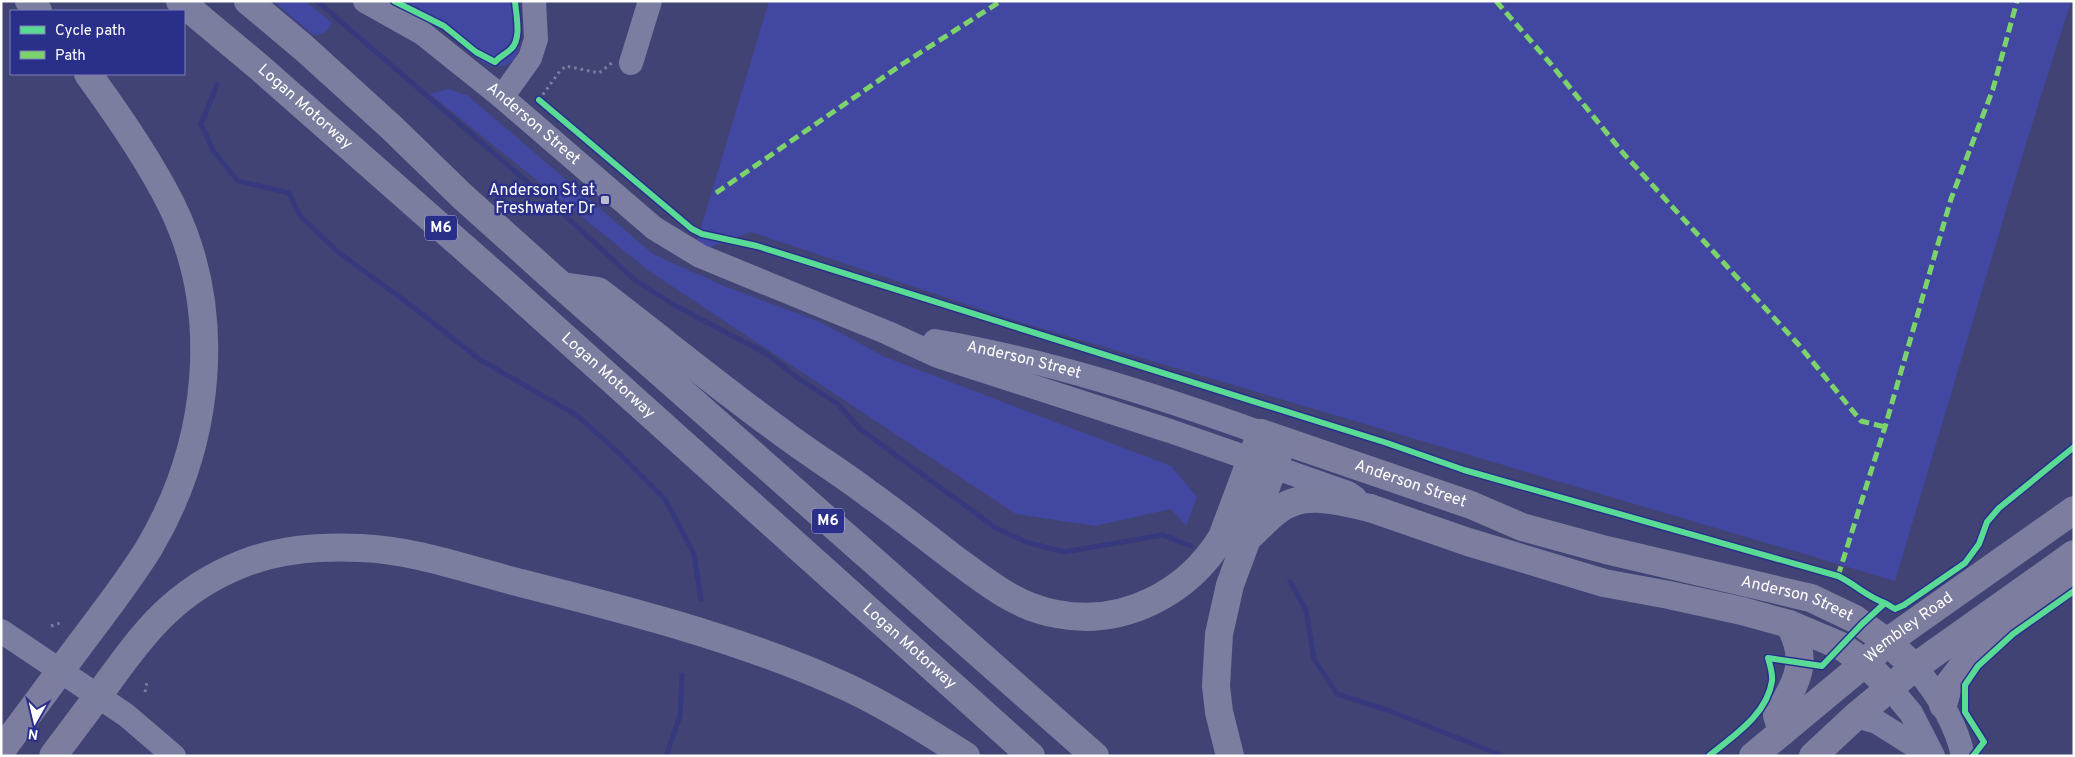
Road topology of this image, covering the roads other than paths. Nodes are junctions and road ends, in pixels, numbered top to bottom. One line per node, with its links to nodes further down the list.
1 (180, 1): 33 (highway, Logan Motorway / M6)
2 (248, 1): 9 (highway, M6)
3 (366, 1): 8 (street, Anderson Street)
4 (534, 1): 8 (street)
5 (650, 1): 6 (street)
6 (631, 63)
7 (89, 75): 23 (highway)
8 (502, 97): 10 (street, Anderson Street)
9 (562, 286): 12 (highway); 34 (highway, M6)
10 (888, 333): 11 (street, Anderson Street); 12 (street, Anderson Street)
11 (1272, 437): 12 (highway); 20 (main road, Anderson Street)
12 (1263, 463): 13 (street, Anderson Street); 15 (highway)
13 (1370, 508): 15 (highway); 18 (main road, Anderson Street)
14 (2074, 510): 20 (main road, Wembley Road)
15 (1248, 538): 35 (highway)
16 (2074, 554): 22 (main road)
17 (2074, 578): 26 (main road)
18 (1789, 624): 21 (main road, Anderson Street); 28 (main road)
19 (1, 631): 23 (street)
20 (1887, 642): 21 (main road, Wembley Road); 22 (main road, Anderson Street)
21 (1865, 663): 24 (main road, Anderson Street); 28 (main road, Wembley Road)
22 (1915, 667): 24 (main road); 26 (street)
23 (61, 670): 25 (street); 29 (main road)
24 (1890, 688): 27 (main road); 38 (street)
25 (98, 696): 30 (main road); 31 (street); 32 (highway)
26 (1943, 705): 39 (street)
27 (1856, 716): 37 (main road); 38 (street)
28 (1782, 732): 36 (main road, Wembley Road)
29 (1, 751)
30 (53, 756)
31 (174, 756)
32 (966, 756)
33 (1031, 756)
34 (1095, 756)
35 (1230, 756)
36 (1753, 756)
37 (1814, 756)
38 (1932, 756)
39 (1964, 756)

